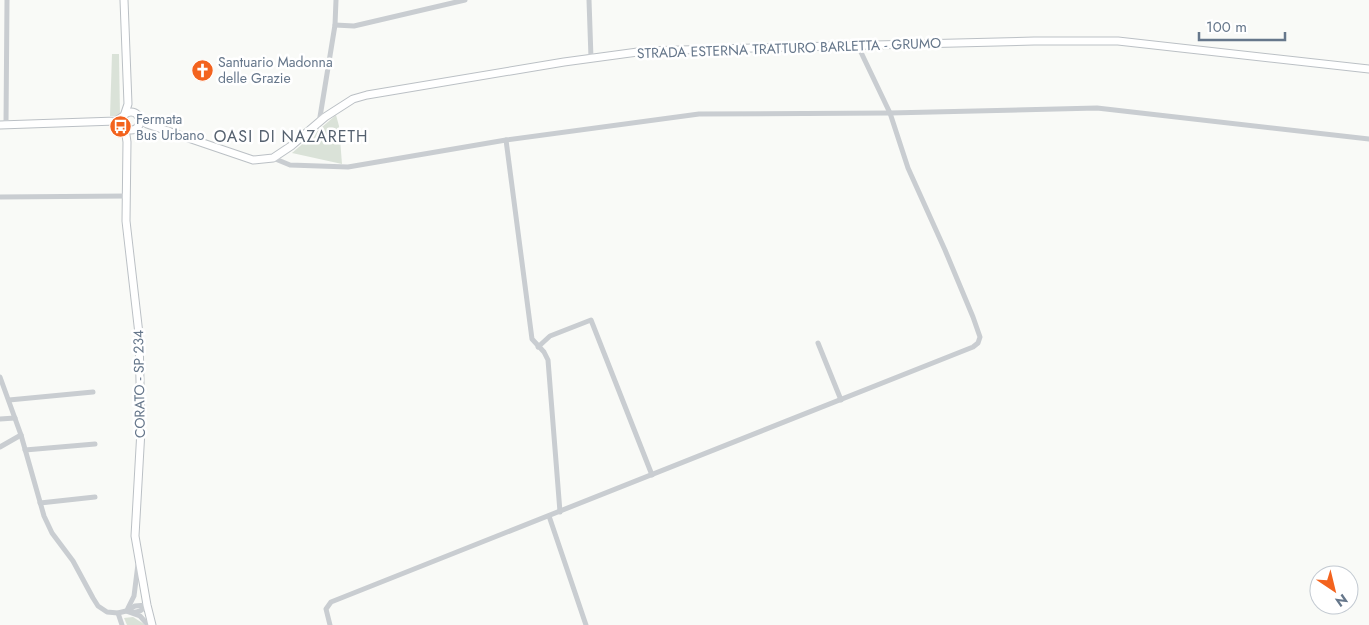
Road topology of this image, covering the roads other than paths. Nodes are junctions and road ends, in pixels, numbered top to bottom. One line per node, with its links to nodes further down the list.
1 (7, 0): 16 (street)
2 (124, 0): 10 (street, CORATO - SP 234)
3 (336, 0): 6 (street)
4 (465, 0): 6 (street)
5 (589, 0): 8 (street)
6 (335, 26): 14 (street)
7 (858, 46): 8 (street, STRADA ESTERNA TRATTURO BARLETTA - GRUMO); 9 (street, STRADA ESTERNA TRATTURO BARLETTA - GRUMO); 11 (street)
8 (591, 58): 14 (street, STRADA ESTERNA TRATTURO BARLETTA - GRUMO)
9 (1369, 69)
10 (128, 104): 12 (street); 13 (street, CORATO - SP 234)
11 (890, 113): 18 (street); 19 (street); 29 (street)
12 (136, 114): 13 (street); 15 (street); 17 (street, CORATO - SP 234)
13 (122, 121): 16 (street); 17 (street); 20 (street, CORATO - SP 234)
14 (319, 123): 21 (street, STRADA ESTERNA TRATTURO BARLETTA - GRUMO)
15 (147, 124): 17 (street); 21 (street)
16 (3, 125)
17 (136, 128): 20 (street, CORATO - SP 234)
18 (506, 140): 21 (street); 25 (street)
19 (1369, 140)
20 (127, 142): 22 (street, CORATO - SP 234)
21 (273, 158)
22 (126, 196): 23 (street); 41 (street, CORATO - SP 234)
23 (0, 197)
24 (818, 342): 29 (street)
25 (538, 347): 36 (street); 39 (street)
26 (0, 376): 28 (street)
27 (93, 392): 28 (street)
28 (8, 400): 30 (street)
29 (841, 400): 36 (street)
30 (15, 418): 31 (street); 32 (street)
31 (0, 419)
32 (21, 435): 34 (street); 35 (street)
33 (95, 444): 35 (street)
34 (0, 447)
35 (25, 450): 38 (street)
36 (652, 475): 39 (street)
37 (95, 497): 38 (street)
38 (40, 503): 44 (street)
39 (560, 512): 40 (street)
40 (549, 516): 48 (street); 49 (street)
41 (139, 559): 42 (street, CORATO - SP 234); 43 (street)
42 (147, 605): 43 (street); 47 (street, CORATO - SP 234)
43 (126, 611): 44 (street); 46 (street)
44 (118, 613): 45 (street)
45 (122, 625)
46 (148, 625)
47 (152, 625)
48 (330, 625)
49 (586, 625)

